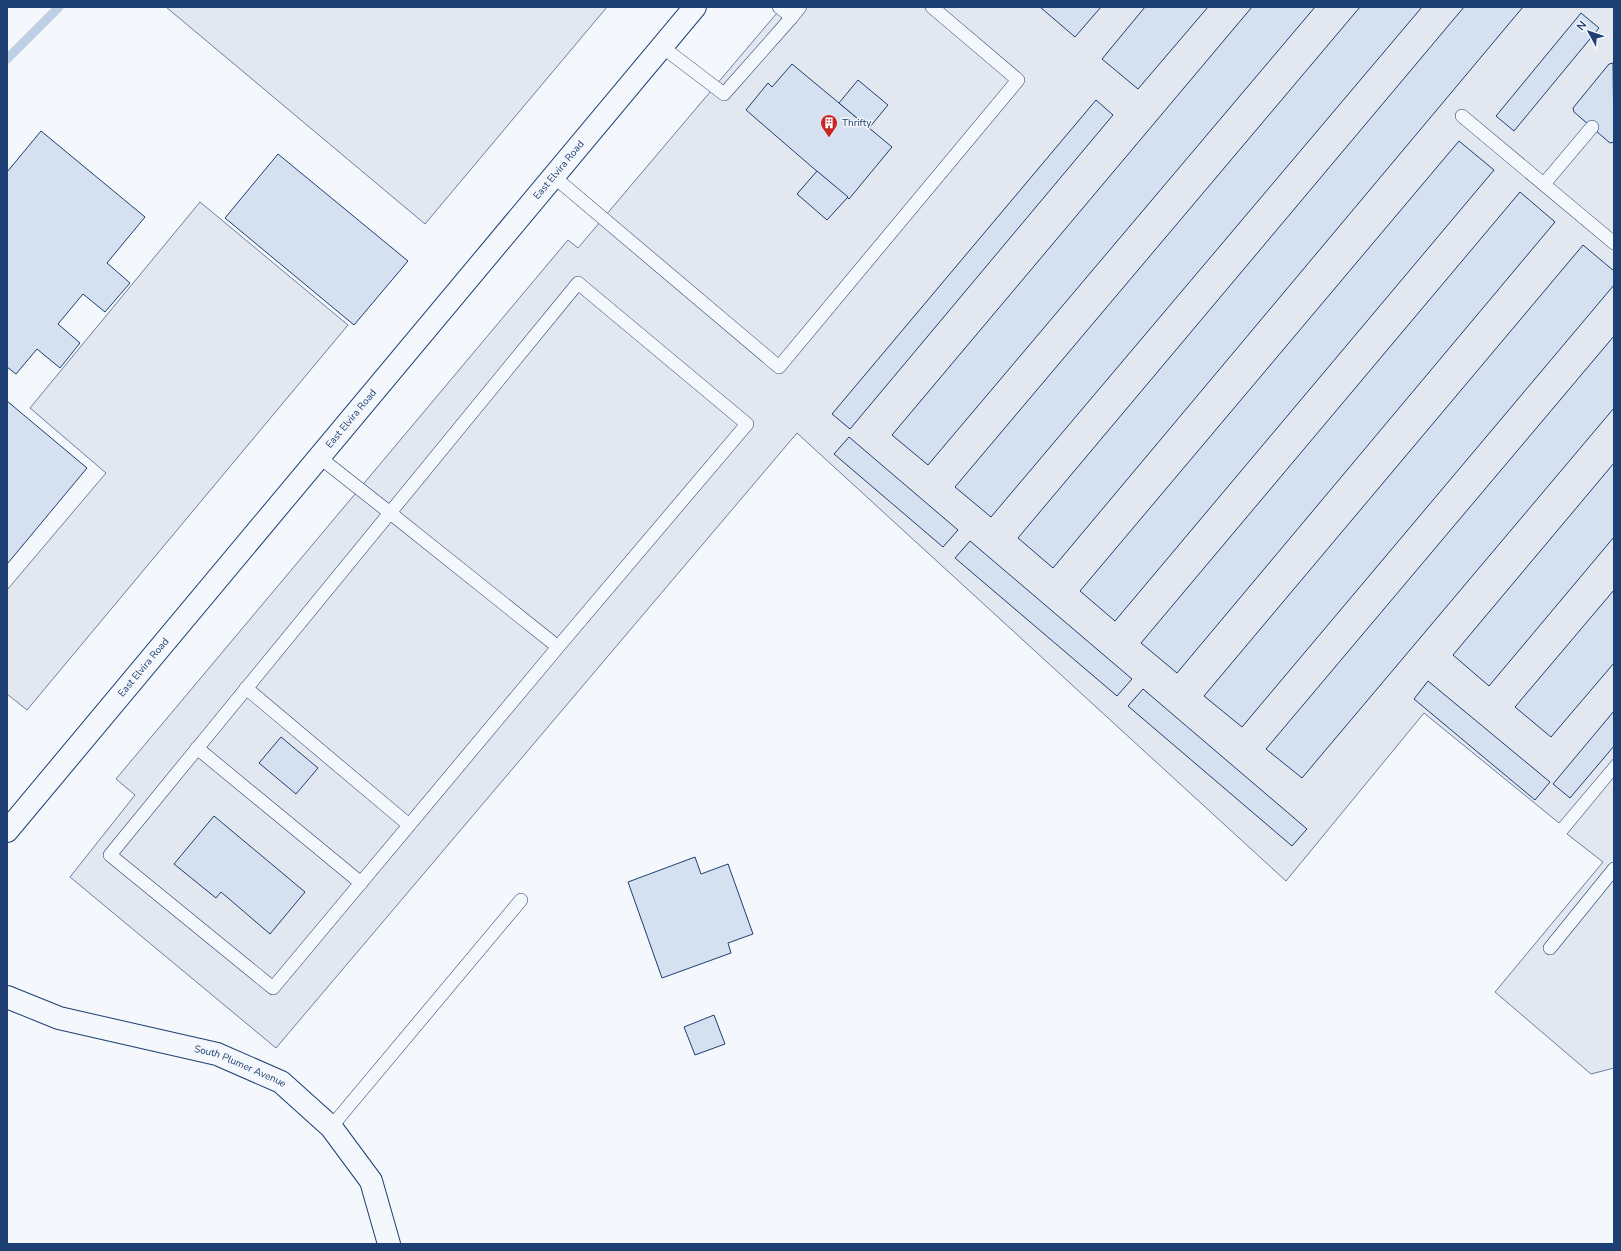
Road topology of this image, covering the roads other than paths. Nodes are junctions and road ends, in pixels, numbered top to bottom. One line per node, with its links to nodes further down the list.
1 (694, 7): 6 (street, East Elvira Road)
2 (779, 7): 5 (lane)
3 (800, 7): 5 (lane)
4 (932, 7): 9 (lane)
5 (792, 17): 6 (lane)
6 (661, 46): 9 (street, East Elvira Road)
7 (1462, 116): 10 (lane)
8 (1592, 127): 10 (lane)
9 (553, 176): 12 (street, East Elvira Road)
10 (1544, 184): 11 (lane)
11 (1614, 243)
12 (319, 457): 13 (lane); 18 (street, East Elvira Road)
13 (389, 512): 14 (lane); 14 (lane); 15 (lane)
14 (558, 647): 17 (lane)
15 (246, 688): 16 (lane); 17 (lane)
16 (197, 748): 20 (lane); 20 (lane)
17 (409, 825): 20 (lane)
18 (7, 831)
19 (1614, 869): 22 (lane)
20 (361, 883)
21 (521, 900): 24 (lane)
22 (1550, 948)
23 (7, 997): 24 (street, South Plumer Avenue)
24 (331, 1127): 25 (street, South Plumer Avenue)
25 (389, 1244)

